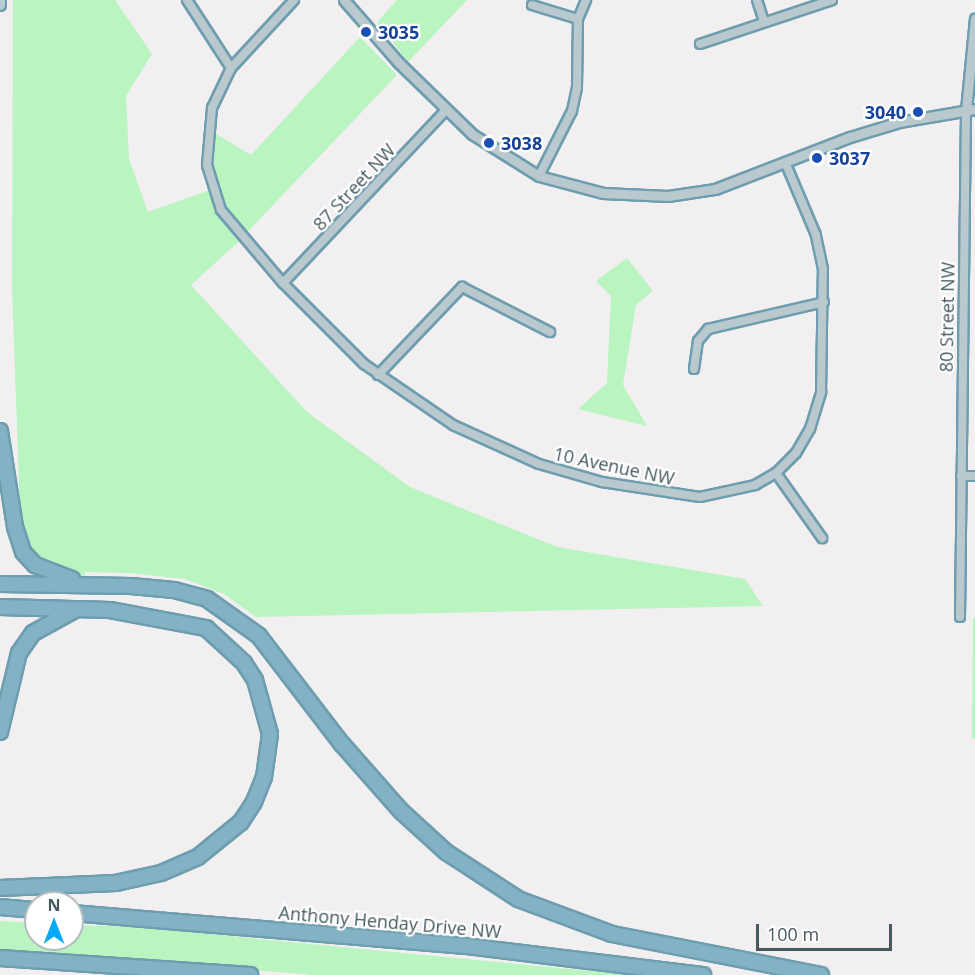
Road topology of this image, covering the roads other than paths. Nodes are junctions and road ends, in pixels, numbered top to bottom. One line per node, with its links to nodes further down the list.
1 (0, 0): 9 (main road)
2 (187, 0): 14 (street)
3 (294, 0): 14 (street)
4 (344, 0): 16 (street)
5 (586, 0): 11 (street)
6 (757, 0): 12 (street)
7 (832, 0): 12 (street)
8 (532, 4): 11 (street)
9 (0, 5)
10 (975, 18): 15 (street, 80 Street NW)
11 (578, 19): 18 (street)
12 (764, 22): 13 (street)
13 (700, 44)
14 (231, 68): 19 (street, 10 Avenue NW)
15 (970, 109): 17 (street); 26 (street, 80 Street NW)
16 (445, 111): 18 (street); 19 (street, 87 Street NW)
17 (785, 162): 18 (street); 20 (street)
18 (539, 176)
19 (284, 283): 23 (street, 10 Avenue NW)
20 (824, 302): 22 (street); 25 (street)
21 (550, 332): 23 (street)
22 (694, 369)
23 (378, 375): 25 (street, 10 Avenue NW)
24 (0, 431): 30 (highway)
25 (776, 473): 28 (street)
26 (961, 476): 27 (street); 33 (street, 80 Street NW)
27 (975, 476)
28 (822, 538)
29 (0, 584): 30 (highway)
30 (110, 586): 42 (highway)
31 (0, 607): 32 (highway)
32 (77, 609): 34 (highway); 35 (highway)
33 (960, 617)
34 (0, 732)
35 (0, 888)
36 (0, 908): 37 (highway)
37 (24, 909)
38 (84, 914): 41 (highway, Anthony Henday Drive NW)
39 (3, 958): 40 (highway)
40 (250, 975)
41 (703, 975)
42 (821, 975)

